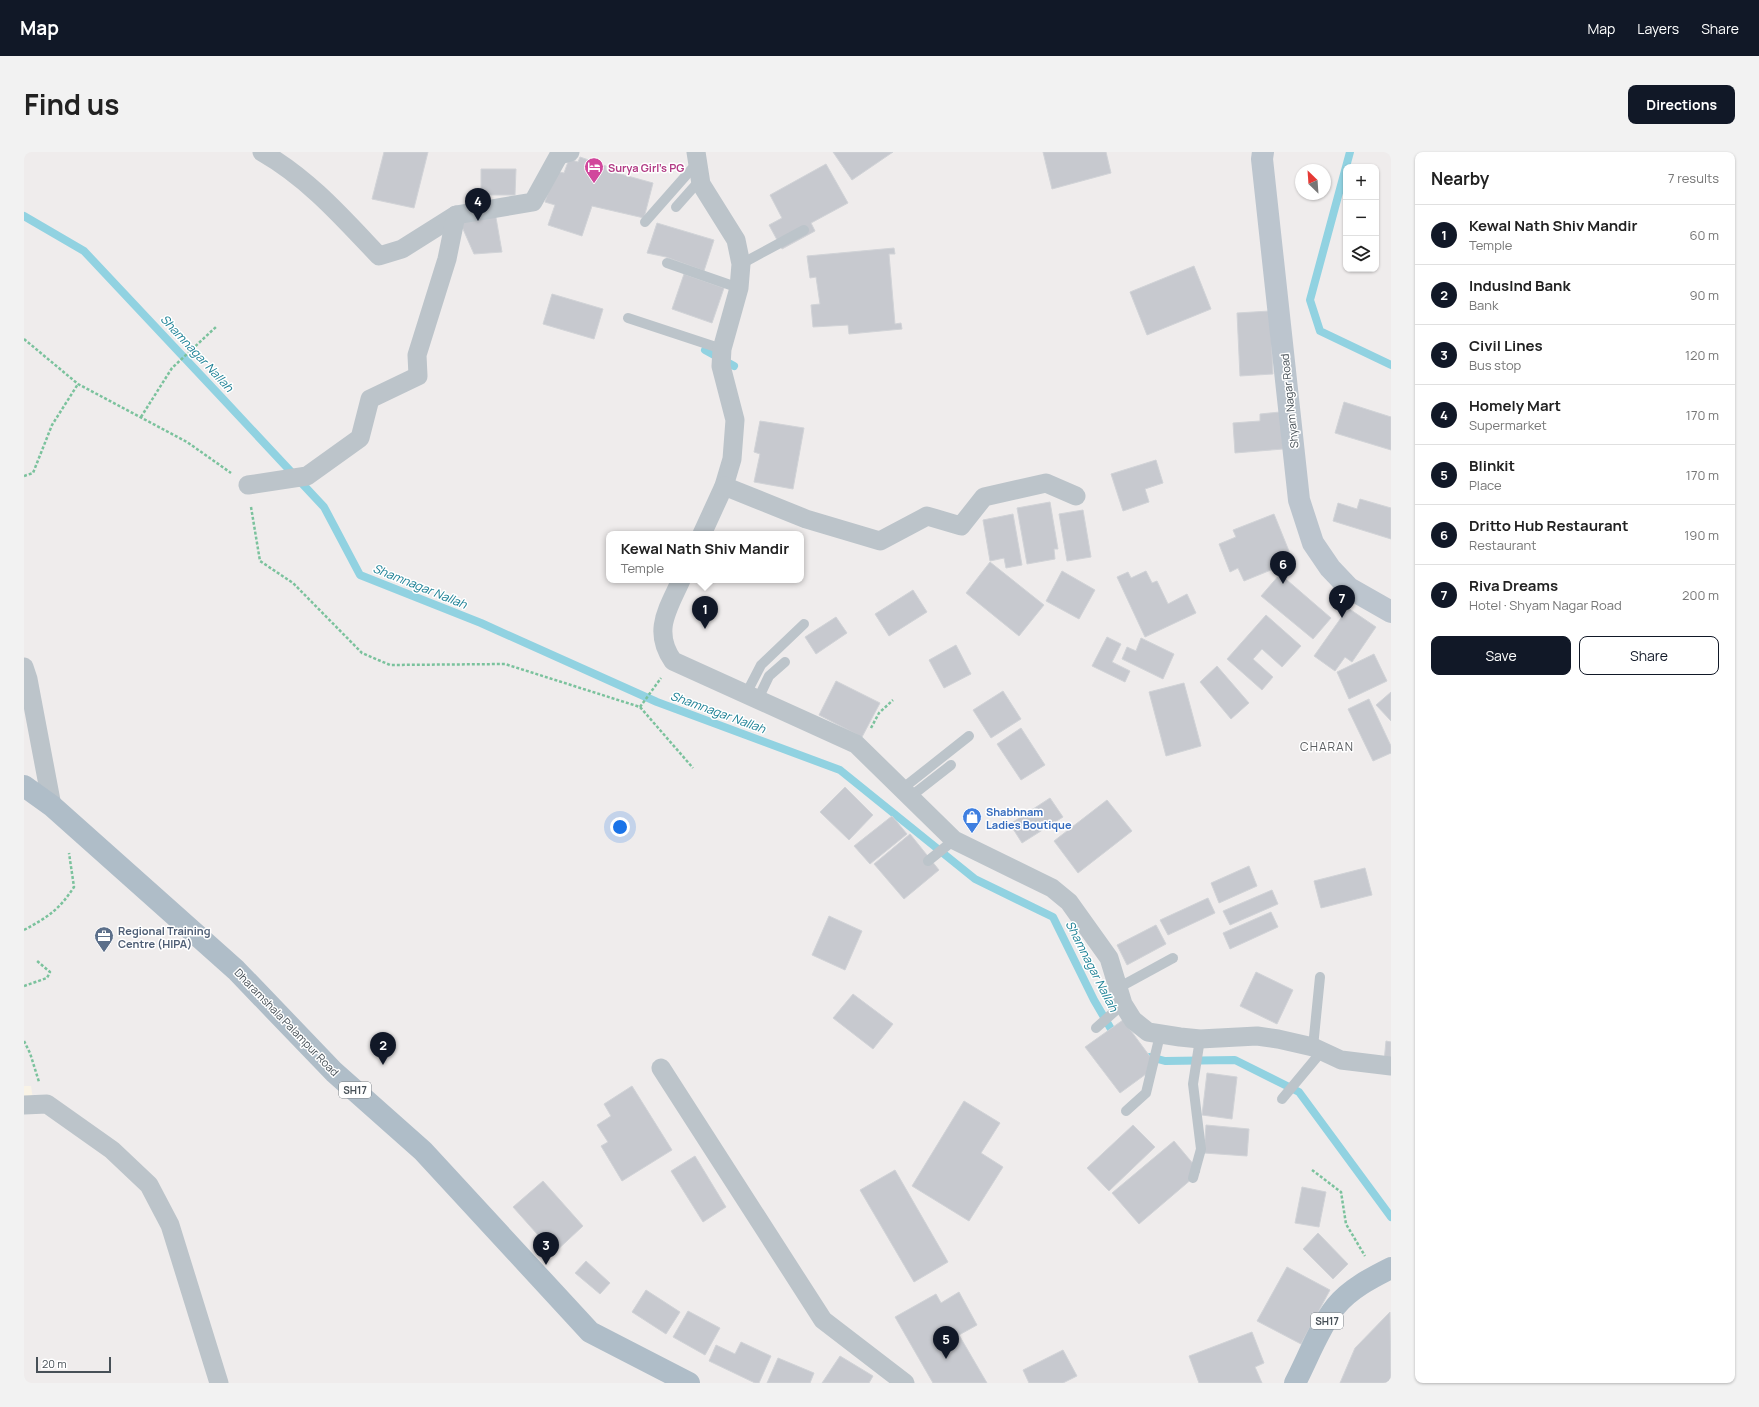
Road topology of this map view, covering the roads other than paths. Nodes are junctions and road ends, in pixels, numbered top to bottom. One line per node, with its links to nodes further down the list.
1 (570, 152): 6 (street)
2 (1263, 152): 19 (street, Shyam Nagar Road)
3 (270, 154): 6 (street)
4 (698, 165): 5 (lane); 7 (lane); 10 (street)
5 (676, 207)
6 (456, 215): 14 (street)
7 (645, 222)
8 (804, 230): 10 (lane)
9 (667, 264): 11 (lane)
10 (741, 264): 11 (street)
11 (739, 288): 13 (street)
12 (628, 318): 13 (lane)
13 (722, 349): 15 (street)
14 (248, 485)
15 (724, 486): 16 (street); 17 (street)
16 (1076, 496)
17 (703, 531)
18 (680, 583): 23 (street)
19 (1391, 612)
20 (804, 624): 23 (lane)
21 (785, 662): 23 (lane)
22 (24, 667): 28 (street)
23 (752, 697): 27 (street)
24 (969, 736): 27 (lane)
25 (951, 765): 27 (lane)
26 (24, 786): 28 (main road, Dharamshala Palampur Road / SH17)
27 (906, 793): 29 (street)
28 (52, 806): 46 (main road, Dharamshala Palampur Road / SH17)
29 (954, 840): 30 (lane); 33 (street)
30 (928, 862)
31 (1173, 958): 33 (lane)
32 (1320, 977): 37 (lane)
33 (1120, 996): 34 (lane); 35 (street)
34 (1096, 1028)
35 (1160, 1035): 36 (street); 42 (lane)
36 (1200, 1039): 37 (street); 43 (lane)
37 (1318, 1049): 38 (street); 40 (lane)
38 (1391, 1066)
39 (661, 1068): 47 (street)
40 (1282, 1099)
41 (24, 1105): 45 (street)
42 (1126, 1111)
43 (1193, 1178)
44 (1384, 1271): 48 (main road, SH17)
45 (219, 1383)
46 (690, 1383)
47 (905, 1383)
48 (1295, 1383)

